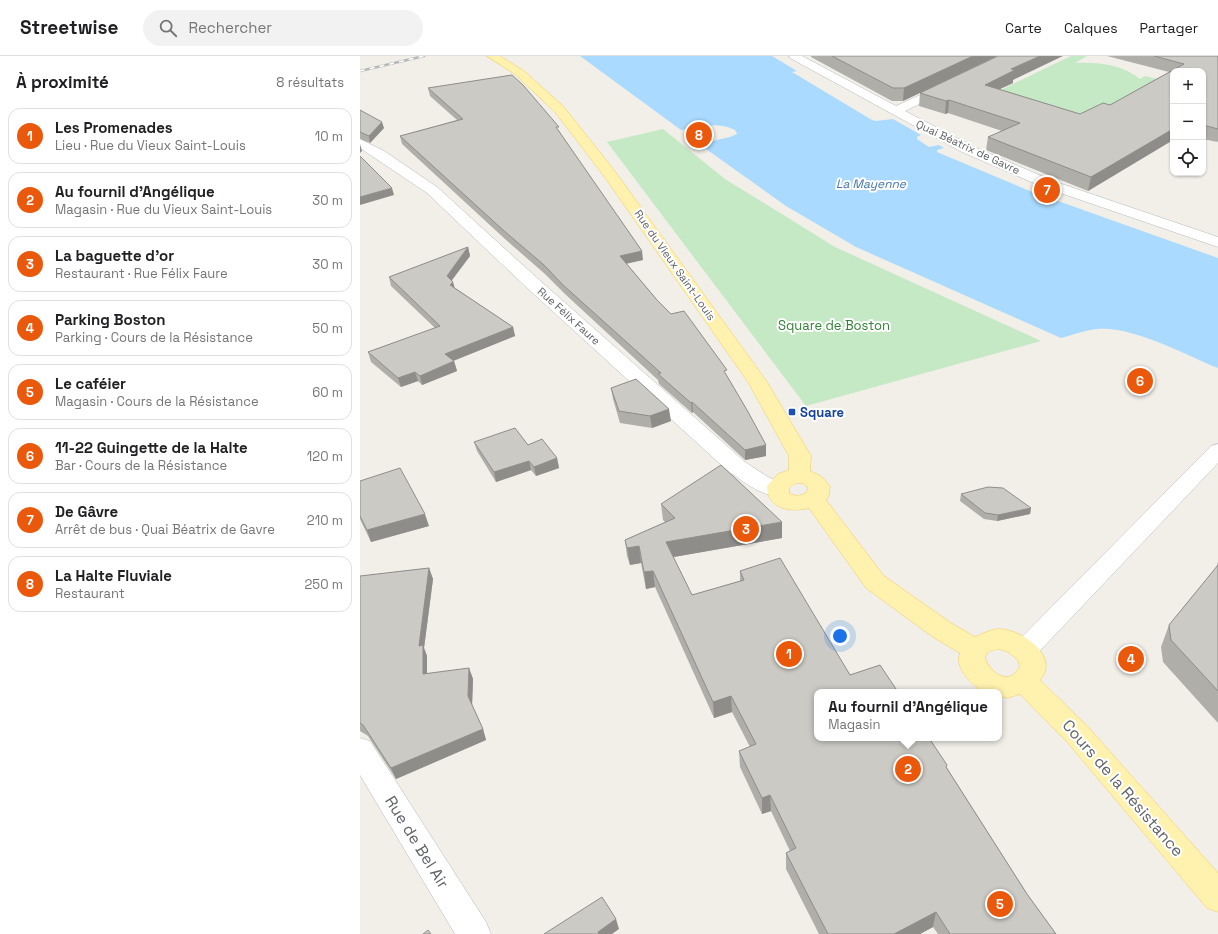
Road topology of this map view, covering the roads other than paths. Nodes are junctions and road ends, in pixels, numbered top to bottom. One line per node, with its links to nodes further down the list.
1 (492, 56): 10 (main road, Rue du Vieux Saint-Louis)
2 (794, 56): 4 (street, Quai Béatrix de Gavre)
3 (959, 80): 4 (street)
4 (895, 111): 8 (street, Quai Béatrix de Gavre)
5 (360, 143): 6 (street, Rue Félix Faure)
6 (378, 154): 7 (street); 11 (street, Rue Félix Faure)
7 (362, 160)
8 (1218, 242)
9 (1218, 451): 14 (street)
10 (799, 476): 11 (main road); 12 (main road)
11 (777, 490): 12 (main road)
12 (814, 499): 13 (main road)
13 (975, 649): 14 (main road); 15 (main road)
14 (1025, 650): 15 (main road)
15 (1025, 682): 17 (main road, Cours de la Résistance)
16 (360, 750): 18 (street, Rue de Bel Air)
17 (1218, 897)
18 (474, 934)

